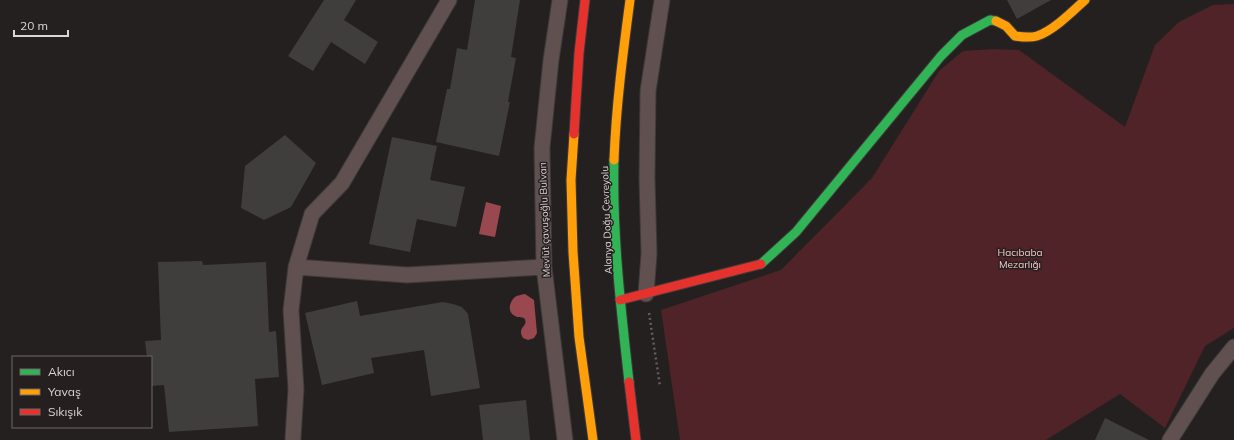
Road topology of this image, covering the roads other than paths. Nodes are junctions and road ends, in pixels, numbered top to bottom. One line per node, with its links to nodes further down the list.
1 (449, 0): 7 (street)
2 (560, 0): 8 (street, Mevlüt çavuşoğlu Bulvarı)
3 (585, 0): 14 (main road)
4 (630, 0): 10 (main road, Alanya Doğu Çevreyolu)
5 (662, 0): 9 (street)
6 (1085, 0): 9 (main road)
7 (296, 267): 8 (street); 12 (street)
8 (544, 267): 13 (street, Mevlüt çavuşoğlu Bulvarı)
9 (646, 294): 10 (main road)
10 (620, 300): 15 (main road, Alanya Doğu Çevreyolu)
11 (1234, 347): 16 (street)
12 (289, 440)
13 (564, 440)
14 (593, 440)
15 (636, 440)
16 (1170, 440)

